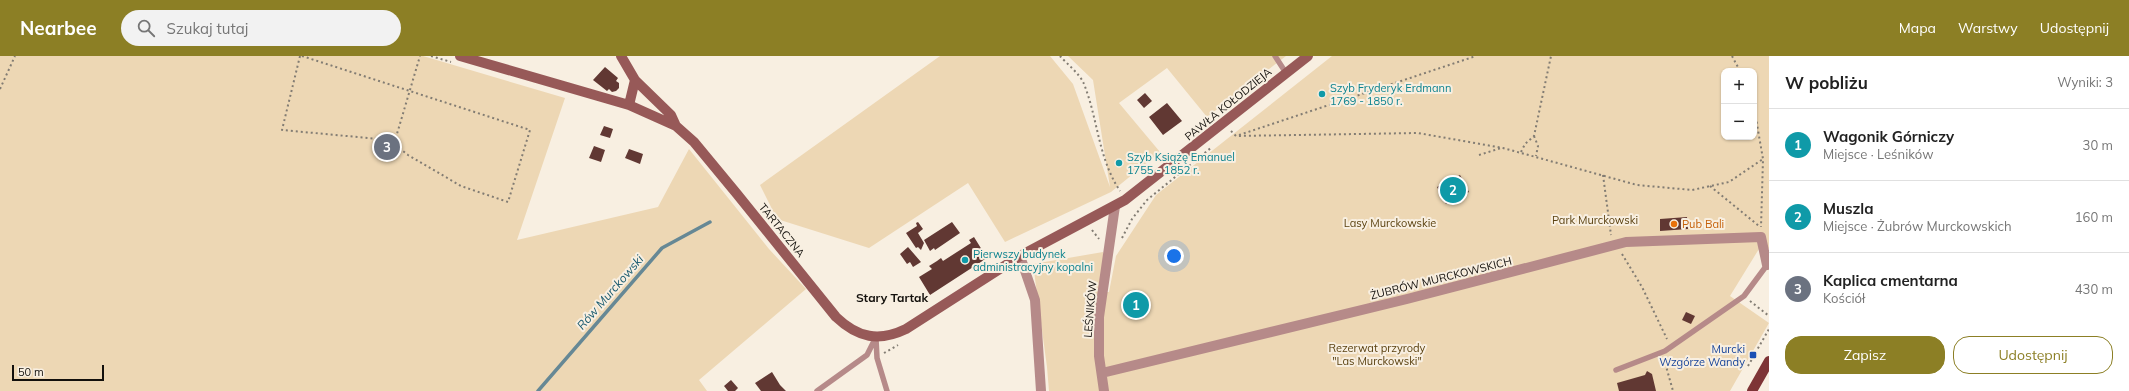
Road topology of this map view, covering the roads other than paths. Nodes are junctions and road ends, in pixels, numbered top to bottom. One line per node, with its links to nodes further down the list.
1 (460, 56): 7 (street, TARTACZNA)
2 (621, 56): 6 (street, TARTACZNA)
3 (1275, 56): 5 (lane)
4 (1308, 56): 5 (street, PAWŁA KOŁODZIEJA)
5 (1286, 74): 9 (street, PAWŁA KOŁODZIEJA)
6 (634, 80): 7 (street); 8 (street, TARTACZNA)
7 (629, 105): 8 (street, TARTACZNA)
8 (676, 126): 12 (street, TARTACZNA)
9 (1115, 206): 10 (street, PAWŁA KOŁODZIEJA); 15 (street, LEŚNIKÓW)
10 (1020, 256): 12 (street, PAWŁA KOŁODZIEJA); 18 (street)
11 (1768, 266): 14 (lane); 15 (street, ŻUBRÓW MURCKOWSKICH)
12 (876, 337): 16 (lane); 17 (lane)
13 (1769, 362): 20 (main road)
14 (1616, 370)
15 (1102, 373): 19 (street, LEŚNIKÓW)
16 (817, 391)
17 (887, 391)
18 (1041, 391)
19 (1104, 391)
20 (1752, 391)

